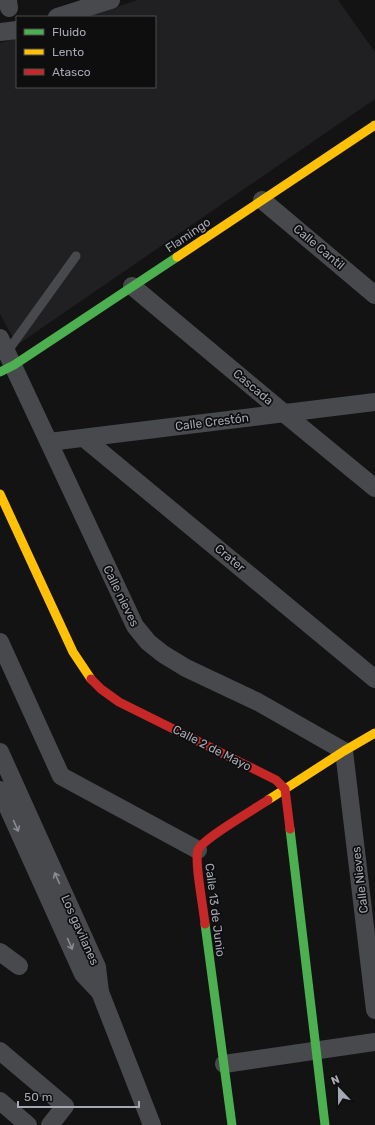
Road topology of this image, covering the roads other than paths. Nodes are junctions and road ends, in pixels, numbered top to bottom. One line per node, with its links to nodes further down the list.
1 (111, 0): 2 (street)
2 (60, 16)
3 (16, 30): 4 (street)
4 (0, 32)
5 (375, 125): 6 (street, Flamingo)
6 (262, 200): 8 (street, Flamingo); 9 (street, Calle Cantil)
7 (76, 256): 10 (lane)
8 (132, 286): 10 (street, Flamingo); 12 (street, Cascada)
9 (375, 295)
10 (5, 357): 14 (street, Calle nieves)
11 (375, 402): 12 (street, Calle Crestón)
12 (284, 414): 13 (street, Calle Crestón); 15 (street, Cascada)
13 (84, 438): 14 (street, Calle Crestón); 18 (street, Crater)
14 (49, 442): 20 (street, Calle nieves)
15 (375, 488)
16 (0, 494): 23 (street, Calle 2 de Mayo)
17 (0, 642): 24 (street)
18 (375, 679)
19 (375, 733): 20 (street, Calle 13 de Junio)
20 (344, 750): 23 (street, Calle 13 de Junio); 28 (street, Calle Nieves)
21 (0, 752): 27 (street, Los gavilanes, one-way to 21)
22 (0, 790): 27 (street, Los gavilanes, one-way to 27)
23 (285, 790): 24 (street, Calle 13 de Junio); 31 (street)
24 (198, 850): 32 (street, Calle 13 de Junio)
25 (0, 952): 26 (street)
26 (19, 966)
27 (100, 992): 36 (street)
28 (375, 1003)
29 (375, 1042): 31 (street)
30 (0, 1051): 34 (street)
31 (316, 1051): 32 (street); 38 (street)
32 (224, 1064): 37 (street, Calle 13 de Junio)
33 (0, 1101): 35 (street)
34 (59, 1118)
35 (28, 1125)
36 (152, 1125)
37 (232, 1125)
38 (326, 1125)

